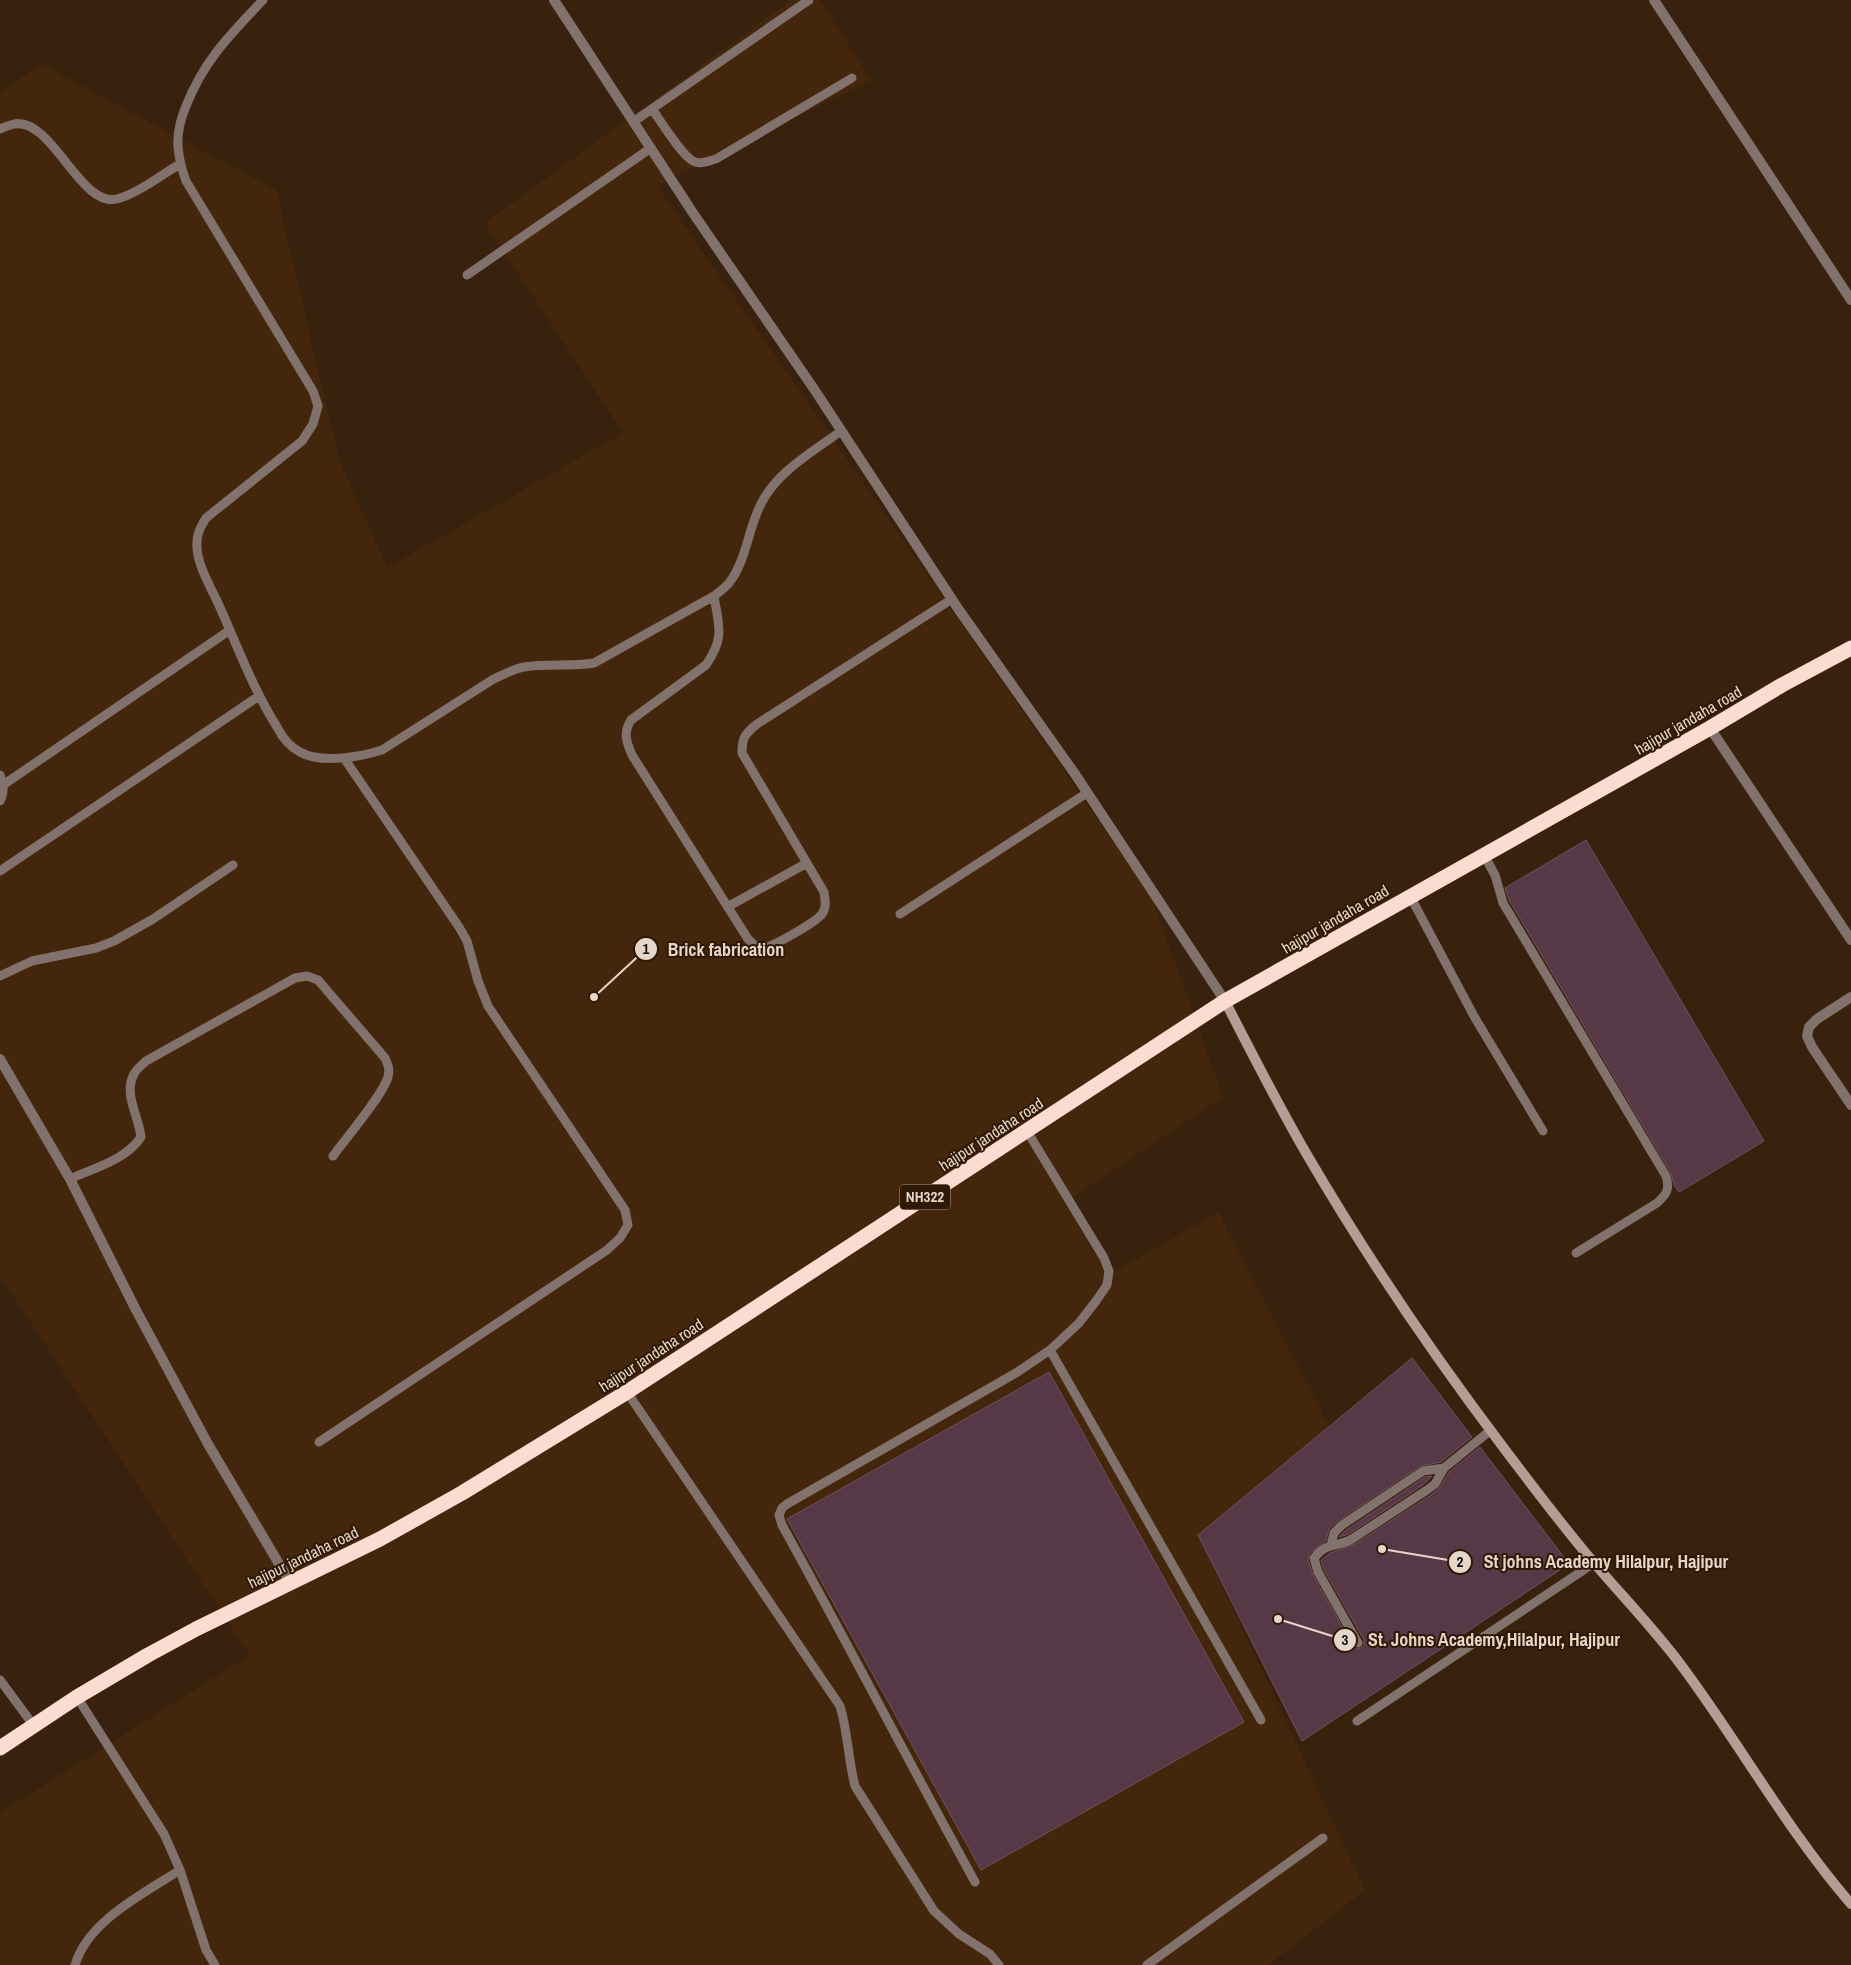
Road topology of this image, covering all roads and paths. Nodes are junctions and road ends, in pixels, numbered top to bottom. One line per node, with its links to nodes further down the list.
1 (263, 0): 10 (lane)
2 (554, 0): 7 (street)
3 (809, 0): 6 (lane)
4 (1654, 0): 12 (street)
5 (852, 78): 6 (lane)
6 (652, 109): 7 (lane)
7 (633, 122): 9 (street)
8 (0, 129): 10 (lane)
9 (651, 148): 11 (lane); 13 (street)
10 (180, 164): 16 (lane)
11 (467, 275)
12 (1851, 300)
13 (841, 430): 14 (lane); 15 (street)
14 (714, 596): 20 (lane); 30 (lane)
15 (952, 600): 23 (street); 26 (lane)
16 (230, 630): 18 (lane); 22 (lane)
17 (1851, 648): 19 (highway, hajipur jandaha road / NH322)
18 (259, 696): 20 (lane); 28 (lane)
19 (1710, 728): 25 (highway, hajipur jandaha road / NH322); 32 (street)
20 (344, 758): 46 (lane)
21 (0, 775): 22 (lane)
22 (3, 786): 24 (lane)
23 (1087, 793): 31 (lane); 35 (street)
24 (0, 801)
25 (1484, 854): 29 (highway, hajipur jandaha road / NH322); 42 (lane)
26 (807, 863): 30 (lane); 30 (lane)
27 (233, 865): 33 (lane)
28 (0, 871)
29 (1410, 896): 35 (highway, hajipur jandaha road / NH322); 39 (lane)
30 (729, 906)
31 (900, 914)
32 (1851, 940)
33 (0, 976)
34 (1851, 997): 37 (street)
35 (1225, 1001): 38 (highway, hajipur jandaha road / NH322); 45 (street)
36 (0, 1059): 41 (street)
37 (1851, 1104)
38 (1027, 1131): 43 (lane); 44 (highway, hajipur jandaha road / NH322)
39 (1543, 1131)
40 (333, 1156): 41 (lane)
41 (70, 1179): 50 (street)
42 (1576, 1253)
43 (1050, 1350): 54 (lane); 60 (lane)
44 (627, 1392): 50 (highway, hajipur jandaha road / NH322); 64 (lane)
45 (1491, 1430): 47 (lane); 49 (street)
46 (319, 1442)
47 (1444, 1468): 48 (lane); 48 (lane)
48 (1331, 1544): 51 (lane)
49 (1594, 1562): 55 (lane); 61 (street)
50 (291, 1584): 53 (highway, hajipur jandaha road / NH322)
51 (1358, 1643)
52 (0, 1680): 56 (lane)
53 (77, 1697): 56 (highway, hajipur jandaha road / NH322); 59 (lane)
54 (1262, 1720)
55 (1358, 1721)
56 (34, 1726): 57 (highway, hajipur jandaha road / NH322)
57 (0, 1748)
58 (1324, 1838): 65 (lane)
59 (180, 1870): 62 (lane); 63 (lane)
60 (975, 1882)
61 (1851, 1904)
62 (75, 1965)
63 (214, 1965)
64 (999, 1965)
65 (1147, 1965)

